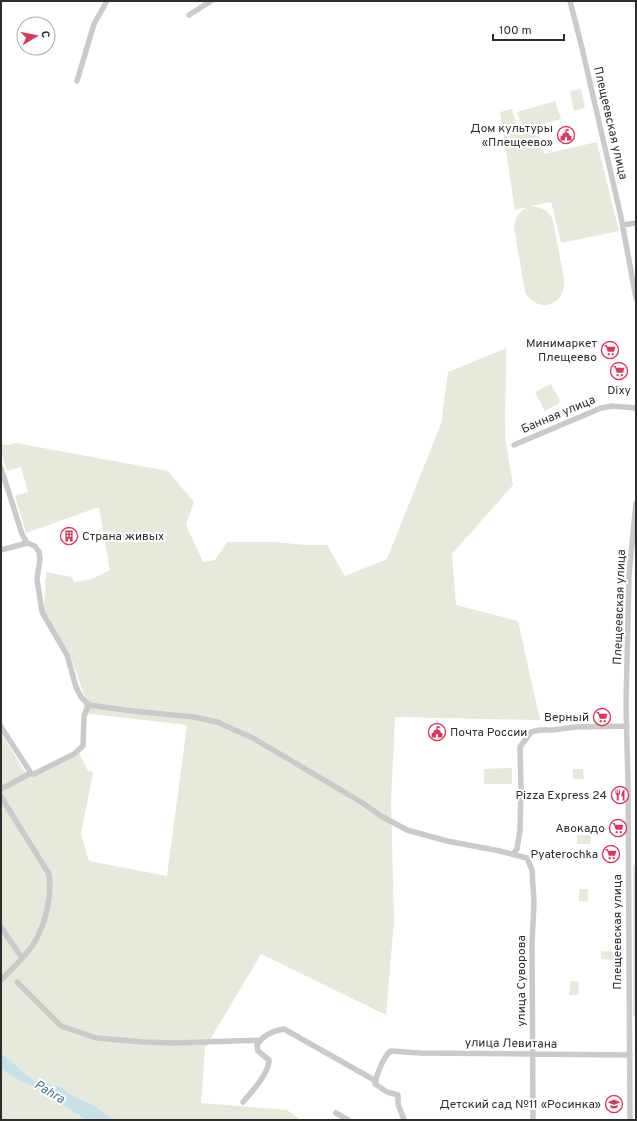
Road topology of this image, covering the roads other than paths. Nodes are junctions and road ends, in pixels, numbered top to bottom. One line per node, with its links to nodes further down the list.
1 (107, 1): 5 (street)
2 (212, 1): 4 (street)
3 (570, 1): 7 (street, Плещеевская улица)
4 (189, 15)
5 (77, 81)
6 (636, 223): 7 (street)
7 (623, 225): 8 (street, Плещеевская улица)
8 (636, 298)
9 (636, 408): 10 (street, Банная улица)
10 (514, 445)
11 (1, 468): 13 (street)
12 (636, 503): 16 (street, Плещеевская улица)
13 (27, 543): 14 (street); 15 (street)
14 (1, 550)
15 (88, 705): 18 (street); 21 (street)
16 (627, 726): 21 (street); 28 (street, Плещеевская улица)
17 (1, 727): 18 (street)
18 (31, 773): 19 (street)
19 (1, 789)
20 (1, 797): 23 (street)
21 (513, 854): 27 (street, улица Суворова)
22 (1, 927): 23 (street)
23 (22, 958): 24 (street)
24 (1, 980)
25 (17, 982): 26 (street)
26 (260, 1040): 29 (street); 30 (street)
27 (532, 1054): 28 (street, улица Левитана); 29 (street, улица Левитана); 34 (street, улица Суворова)
28 (630, 1055): 35 (street, Плещеевская улица)
29 (376, 1081): 33 (street)
30 (243, 1102)
31 (336, 1113): 32 (street)
32 (348, 1120)
33 (404, 1120)
34 (534, 1120)
35 (630, 1120)

